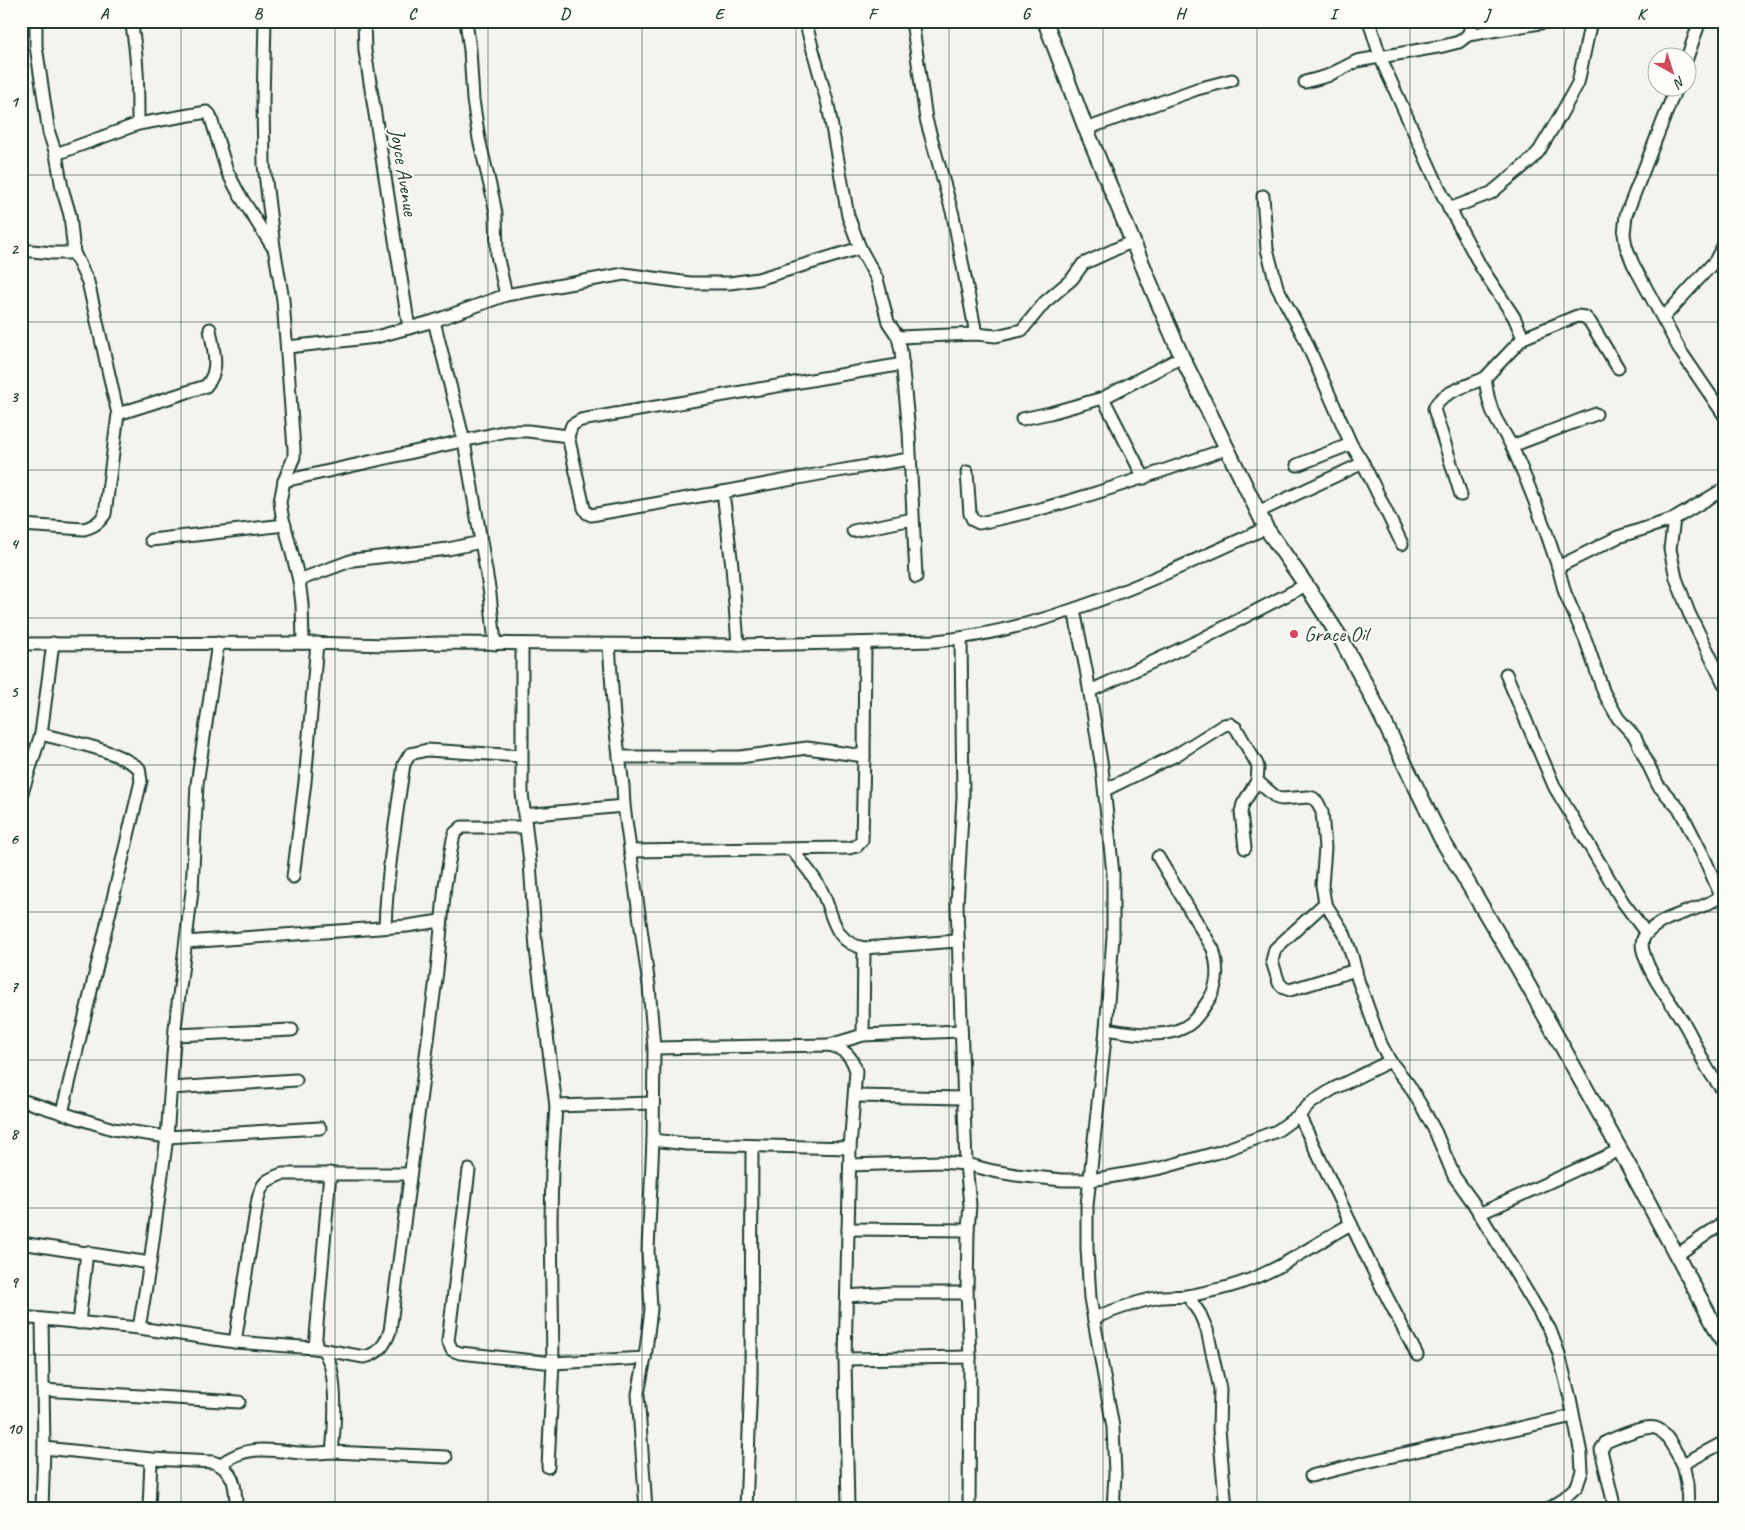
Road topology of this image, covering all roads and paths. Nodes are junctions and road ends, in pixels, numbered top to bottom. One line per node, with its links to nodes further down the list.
1 (36, 21): 22 (street)
2 (130, 21): 20 (street)
3 (265, 21): 27 (street)
4 (364, 21): 35 (street, Joyce Avenue)
5 (466, 21): 32 (street)
6 (805, 21): 28 (street)
7 (912, 21): 37 (street)
8 (1045, 21): 21 (main road)
9 (1369, 21): 16 (street)
10 (1471, 21): 14 (street)
11 (1552, 21): 14 (street)
12 (1591, 21): 24 (street)
13 (1700, 21): 15 (street)
14 (1468, 35): 16 (street)
15 (1691, 48)
16 (1380, 56): 18 (street); 24 (street)
17 (1232, 80): 21 (street)
18 (1305, 82)
19 (1672, 98): 33 (street)
20 (138, 124): 22 (street); 27 (street)
21 (1086, 129): 25 (main road)
22 (56, 154): 30 (street)
23 (1263, 196): 52 (street)
24 (1449, 209): 39 (street)
25 (1133, 240): 37 (street); 41 (main road)
26 (1724, 244): 31 (street)
27 (274, 247): 40 (street)
28 (860, 248): 32 (street); 38 (street)
29 (21, 250): 30 (street)
30 (74, 253): 46 (street)
31 (1721, 264): 33 (street)
32 (506, 295): 34 (street)
33 (1663, 318): 48 (street)
34 (434, 321): 35 (street); 51 (street)
35 (409, 328): 40 (street)
36 (210, 329): 46 (street)
37 (976, 334): 38 (street)
38 (898, 337): 42 (street)
39 (1523, 338): 43 (street); 44 (street)
40 (288, 347): 60 (street)
41 (1182, 357): 45 (street); 54 (main road)
42 (903, 364): 50 (street); 55 (street)
43 (1618, 368)
44 (1485, 378): 53 (street); 63 (street)
45 (1103, 398): 49 (street); 59 (street)
46 (118, 414): 67 (street)
47 (1596, 414): 53 (street)
48 (1724, 416)
49 (1022, 418)
50 (568, 436): 51 (street); 62 (street)
51 (464, 441): 60 (street); 72 (street)
52 (1351, 444): 56 (street); 57 (street)
53 (1512, 446): 74 (street)
54 (1226, 448): 59 (street); 64 (main road)
55 (909, 460): 62 (street); 65 (street)
56 (1363, 463): 64 (street); 73 (street)
57 (1297, 465)
58 (967, 472): 59 (street)
59 (1144, 478)
60 (284, 481): 68 (street)
61 (1724, 489): 66 (street)
62 (724, 492): 89 (street)
63 (1462, 495)
64 (1258, 512): 69 (main road)
65 (913, 519): 70 (street); 75 (street)
66 (1674, 519): 74 (street); 91 (street)
67 (21, 525)
68 (285, 525): 71 (street); 76 (street)
69 (1266, 528): 77 (main road); 78 (street)
70 (853, 532)
71 (151, 540)
72 (481, 542): 76 (street); 86 (street)
73 (1402, 544)
74 (1558, 566): 107 (street)
75 (916, 577)
76 (298, 580): 82 (street)
77 (1306, 585): 92 (street); 139 (main road)
78 (1074, 610): 79 (street); 92 (street)
79 (962, 639): 84 (street); 112 (street)
80 (53, 643): 81 (street); 85 (street); 93 (street)
81 (218, 643): 82 (street); 113 (street)
82 (303, 643): 83 (street)
83 (317, 643): 86 (street); 106 (street)
84 (865, 643): 89 (street); 95 (street)
85 (21, 644)
86 (495, 644): 87 (street)
87 (522, 644): 88 (street); 94 (street)
88 (609, 644): 89 (street); 96 (street)
89 (738, 645)
90 (1506, 674): 111 (street)
91 (1724, 684)
92 (1090, 691): 98 (street)
93 (41, 734): 99 (street); 132 (street)
94 (521, 756): 101 (street); 110 (street)
95 (864, 756): 96 (street); 103 (street)
96 (619, 757): 100 (street)
97 (1257, 780): 98 (street); 102 (street); 108 (street)
98 (1105, 790): 116 (street)
99 (21, 796)
100 (624, 806): 101 (street); 104 (street)
101 (524, 821): 109 (street); 131 (street)
102 (1245, 848)
103 (791, 849): 104 (street); 114 (street)
104 (630, 851): 122 (street)
105 (1158, 857): 116 (street)
106 (293, 877)
107 (1723, 895): 111 (street)
108 (1325, 903): 115 (street); 115 (street)
109 (440, 921): 110 (street); 144 (street)
110 (385, 926): 113 (street)
111 (1646, 934): 126 (street)
112 (958, 941): 114 (street); 118 (street)
113 (186, 942): 119 (street)
114 (864, 948): 120 (street)
115 (1356, 970): 123 (street)
116 (1106, 1029): 145 (street)
117 (292, 1030): 119 (street)
118 (961, 1031): 120 (street); 128 (street)
119 (174, 1035): 125 (street)
120 (863, 1036): 121 (street)
121 (830, 1045): 122 (street); 127 (street)
122 (654, 1048): 130 (street)
123 (1390, 1061): 133 (street); 146 (street)
124 (296, 1080): 125 (street)
125 (171, 1088): 135 (street)
126 (1724, 1092)
127 (855, 1096): 128 (street); 138 (street)
128 (964, 1098): 140 (street)
129 (21, 1100): 132 (street)
130 (653, 1103): 131 (street); 136 (street)
131 (556, 1106): 170 (street)
132 (62, 1113): 135 (street)
133 (1299, 1115): 145 (street); 148 (street)
134 (320, 1128): 135 (street)
135 (167, 1137): 154 (street)
136 (653, 1140): 137 (street); 168 (street)
137 (752, 1147): 138 (street); 187 (street)
138 (850, 1148): 141 (street)
139 (1620, 1150): 146 (street); 153 (main road)
140 (966, 1164): 141 (street); 145 (street); 150 (street)
141 (850, 1165): 149 (street)
142 (469, 1170): 170 (street)
143 (330, 1173): 144 (street); 163 (street); 165 (street)
144 (409, 1174): 165 (street)
145 (1091, 1180): 159 (street)
146 (1479, 1214): 173 (street)
147 (1724, 1222): 153 (street)
148 (1351, 1224): 157 (street); 166 (street)
149 (848, 1229): 150 (street); 156 (street)
150 (968, 1230): 155 (street)
151 (21, 1243): 152 (street)
152 (87, 1252): 154 (street); 161 (street)
153 (1677, 1255): 164 (main road)
154 (150, 1263): 162 (street)
155 (967, 1293): 156 (street); 167 (street)
156 (848, 1296): 169 (street)
157 (1188, 1296): 159 (street); 191 (street)
158 (21, 1317): 160 (street)
159 (1094, 1318): 190 (street)
160 (42, 1320): 161 (street); 171 (street)
161 (79, 1323): 162 (street)
162 (139, 1328): 163 (street)
163 (236, 1342): 165 (street)
164 (1724, 1342)
165 (319, 1349): 176 (street)
166 (1417, 1356)
167 (970, 1357): 169 (street); 189 (street)
168 (645, 1358): 170 (street); 186 (street)
169 (845, 1359): 188 (street)
170 (553, 1363): 181 (street)
171 (43, 1390): 172 (street); 175 (street)
172 (239, 1402)
173 (1573, 1416): 182 (street); 192 (street)
174 (1724, 1442): 179 (street)
175 (44, 1448): 178 (street); 183 (street)
176 (332, 1452): 177 (street); 180 (street)
177 (446, 1457)
178 (150, 1459): 180 (street); 184 (street)
179 (1683, 1464): 193 (street); 194 (street)
180 (220, 1465): 185 (street)
181 (548, 1467)
182 (1311, 1476)
183 (42, 1509)
184 (149, 1509)
185 (236, 1509)
186 (646, 1509)
187 (746, 1509)
188 (848, 1509)
189 (969, 1509)
190 (1113, 1509)
191 (1226, 1509)
192 (1549, 1509)
193 (1615, 1509)
194 (1688, 1509)

